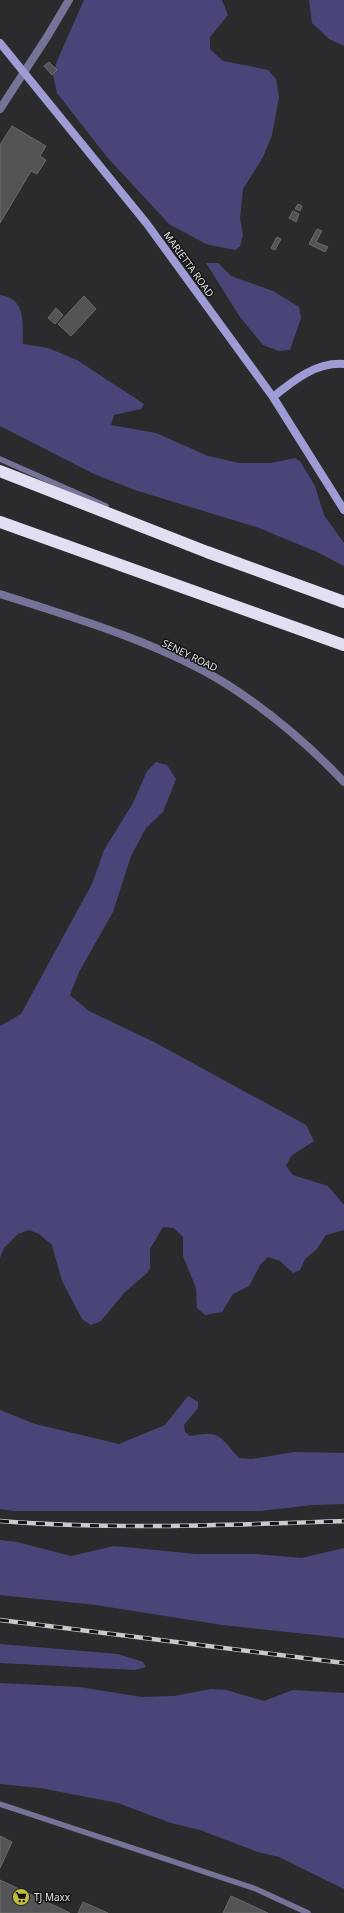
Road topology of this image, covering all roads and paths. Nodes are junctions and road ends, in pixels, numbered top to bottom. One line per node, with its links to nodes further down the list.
1 (69, 0): 3 (street)
2 (0, 43): 3 (street, MARIETTA ROAD)
3 (23, 73): 4 (street); 6 (street, MARIETTA ROAD)
4 (0, 108)
5 (344, 364): 6 (street)
6 (274, 397): 9 (street, MARIETTA ROAD)
7 (0, 459): 11 (lane)
8 (0, 471): 11 (highway)
9 (344, 510)
10 (0, 522): 14 (highway)
11 (206, 552): 13 (highway)
12 (0, 594): 15 (street, SENEY ROAD)
13 (344, 602)
14 (344, 645)
15 (344, 782)
16 (0, 1804): 17 (lane)
17 (308, 1913)

